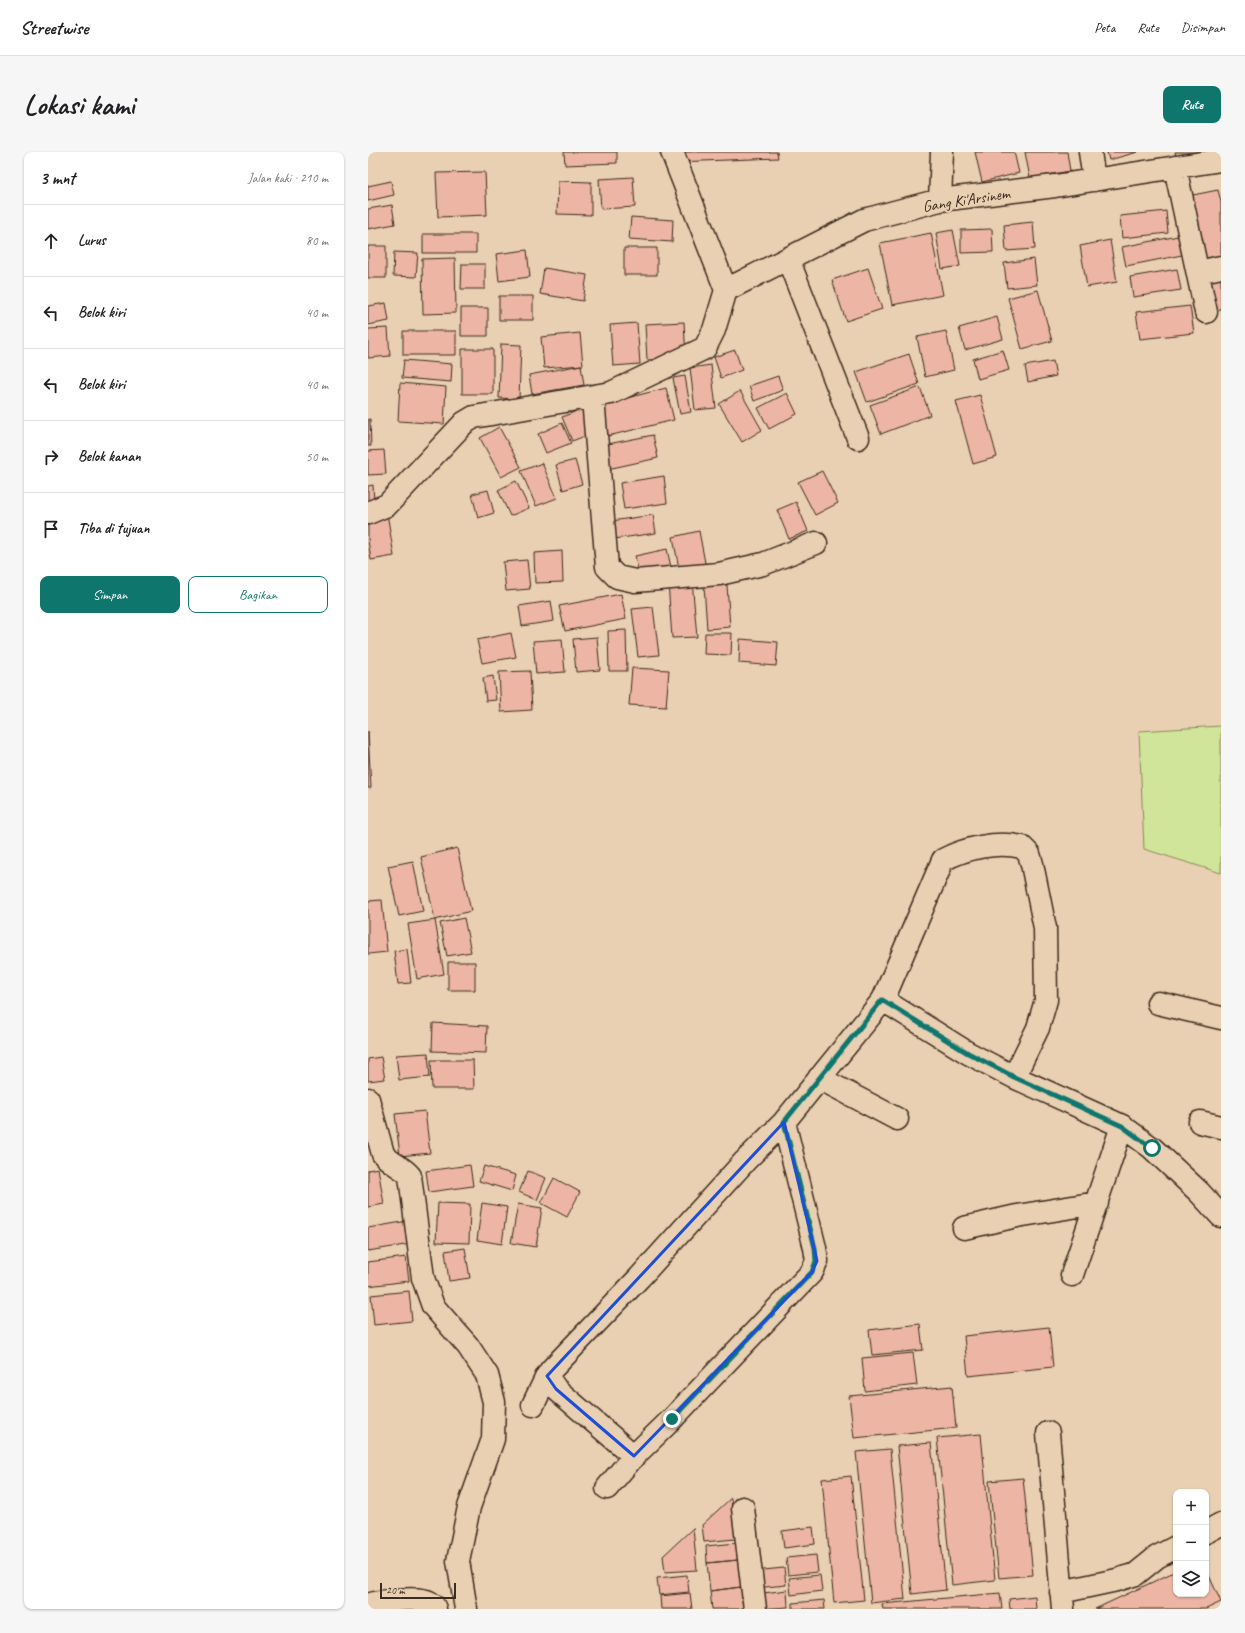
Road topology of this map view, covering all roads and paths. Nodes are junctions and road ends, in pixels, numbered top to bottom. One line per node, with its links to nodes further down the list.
1 (672, 152): 11 (street)
2 (942, 152): 7 (street)
3 (1090, 152): 6 (street)
4 (1221, 160): 5 (street, Gang Ki'Arsinem)
5 (1163, 163): 6 (street, Gang Ki'Arsinem); 10 (street)
6 (1094, 180): 7 (street, Gang Ki'Arsinem)
7 (940, 200): 8 (street, Gang Ki'Arsinem)
8 (788, 259): 11 (street, Gang Ki'Arsinem); 14 (street)
9 (1221, 267): 10 (street)
10 (1198, 272): 12 (street)
11 (726, 290): 13 (street)
12 (1206, 312)
13 (593, 398): 15 (street); 16 (street)
14 (858, 438)
15 (368, 513)
16 (816, 543)
17 (882, 1000): 20 (street); 20 (street); 21 (street)
18 (1158, 1003): 19 (street)
19 (1221, 1018)
20 (1014, 1077): 26 (street)
21 (819, 1078): 23 (street); 24 (street)
22 (368, 1099): 44 (street)
23 (897, 1119)
24 (784, 1122): 32 (street); 35 (street)
25 (1200, 1122): 27 (street)
26 (1122, 1126): 28 (street); 29 (street)
27 (1221, 1127)
28 (1097, 1203): 30 (street); 31 (street)
29 (1221, 1216)
30 (964, 1228)
31 (1072, 1275)
32 (547, 1376): 33 (street); 35 (street)
33 (533, 1405)
34 (1048, 1434): 41 (street)
35 (634, 1456): 36 (street)
36 (607, 1488)
37 (743, 1508): 45 (street)
38 (1221, 1524): 39 (street)
39 (1209, 1530)
40 (1173, 1549): 41 (street)
41 (1062, 1601)
42 (368, 1605): 43 (street)
43 (435, 1609)
44 (466, 1609)
45 (755, 1609)

